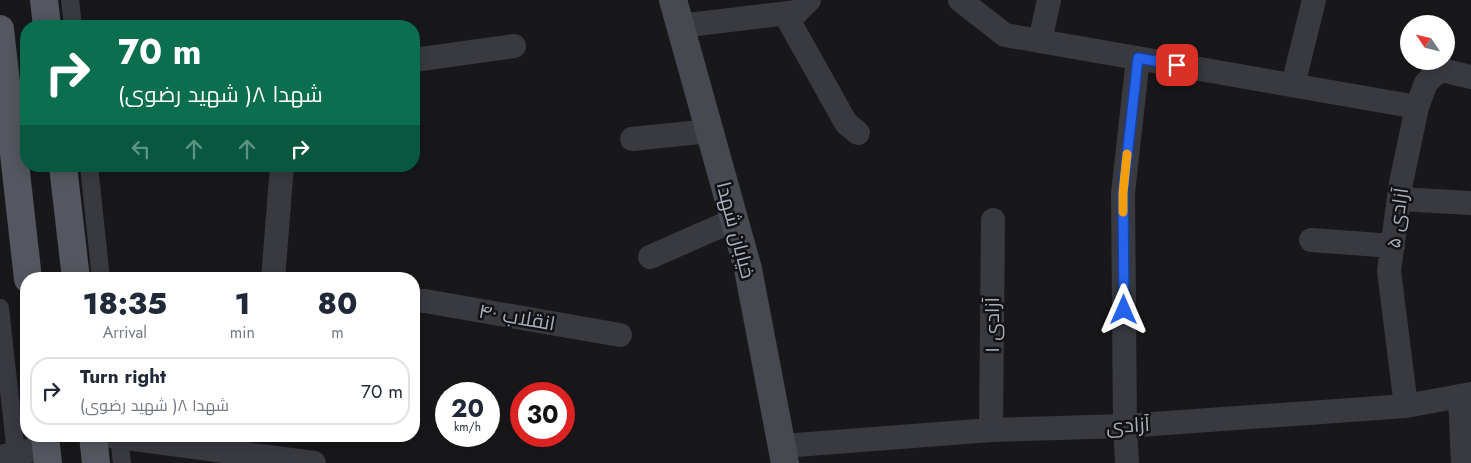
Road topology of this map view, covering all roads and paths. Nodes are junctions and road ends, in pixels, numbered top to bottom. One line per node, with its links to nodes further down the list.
1 (44, 0): 9 (main road)
2 (70, 0): 10 (street)
3 (673, 0): 11 (main road, خیابان شهدا)
4 (808, 0): 8 (street)
5 (960, 0): 13 (street)
6 (1049, 0): 13 (street)
7 (1314, 0): 18 (street)
8 (785, 14): 11 (street); 21 (street)
9 (46, 20)
10 (72, 20)
11 (680, 26): 20 (main road, خیابان شهدا)
12 (0, 29): 23 (main road)
13 (1040, 41): 15 (street)
14 (514, 46): 16 (street)
15 (1138, 58): 18 (street); 43 (street)
16 (420, 59)
17 (1471, 77): 19 (street, آزادی ۵)
18 (1293, 86): 19 (street)
19 (1417, 108): 27 (street, آزادی ۵)
20 (709, 131): 22 (street); 29 (main road, خیابان شهدا)
21 (858, 133)
22 (632, 139)
23 (8, 164): 34 (main road)
24 (64, 172): 35 (main road)
25 (90, 172): 36 (street)
26 (281, 172): 37 (street)
27 (1399, 199): 28 (street); 32 (street, آزادی ۵)
28 (1471, 203)
29 (734, 220): 33 (street); 49 (main road, خیابان شهدا)
30 (993, 220): 44 (street, آزادی ۱)
31 (1311, 240): 32 (street)
32 (1393, 246): 42 (street, آزادی ۵)
33 (650, 257)
34 (27, 272)
35 (75, 272)
36 (100, 272)
37 (273, 272)
38 (420, 302): 40 (street, انقلاب ۴۰)
39 (0, 308): 50 (street)
40 (620, 335)
41 (1465, 395): 42 (street, آزادی); 55 (street)
42 (1406, 406): 43 (street, آزادی)
43 (1125, 426): 44 (street, آزادی); 54 (street)
44 (991, 430): 49 (street, آزادی)
45 (107, 442): 51 (main road)
46 (113, 442): 52 (street)
47 (155, 442): 53 (street)
48 (47, 449): 50 (street)
49 (784, 455)
50 (11, 458)
51 (96, 463)
52 (122, 463)
53 (314, 463)
54 (1127, 463)
55 (1464, 463)

